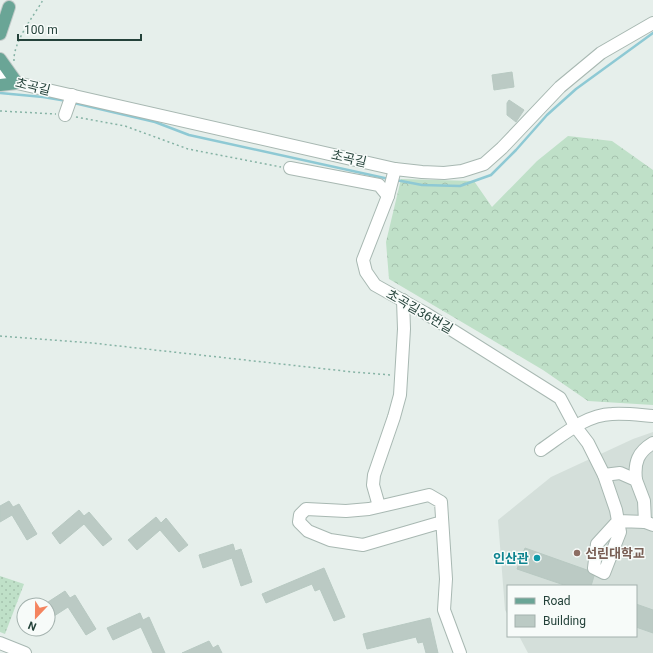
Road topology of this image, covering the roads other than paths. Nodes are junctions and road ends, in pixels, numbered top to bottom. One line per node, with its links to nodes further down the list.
1 (12, 4): 2 (main road); 4 (main road)
2 (0, 19)
3 (653, 23): 12 (street, 초곡길)
4 (0, 34)
5 (0, 59): 7 (main road)
6 (0, 76): 7 (street, 초곡길)
7 (18, 83): 8 (main road); 9 (street, 초곡길)
8 (0, 85)
9 (72, 95): 10 (street); 12 (street, 초곡길)
10 (65, 115)
11 (290, 168): 13 (street)
12 (394, 173): 13 (street, 초곡길36번길)
13 (388, 196): 14 (street, 초곡길36번길)
14 (403, 300): 16 (street, 초곡길36번길); 21 (street)
15 (653, 416): 16 (street)
16 (575, 426): 18 (street); 19 (street, 초곡길36번길)
17 (653, 443): 20 (street)
18 (541, 450)
19 (604, 475): 20 (street); 23 (street, 초곡길36번길)
20 (636, 480): 23 (street)
21 (379, 506): 22 (street); 22 (street)
22 (442, 522): 26 (street)
23 (649, 523)
24 (3, 647): 25 (street)
25 (25, 653)
26 (460, 653)

